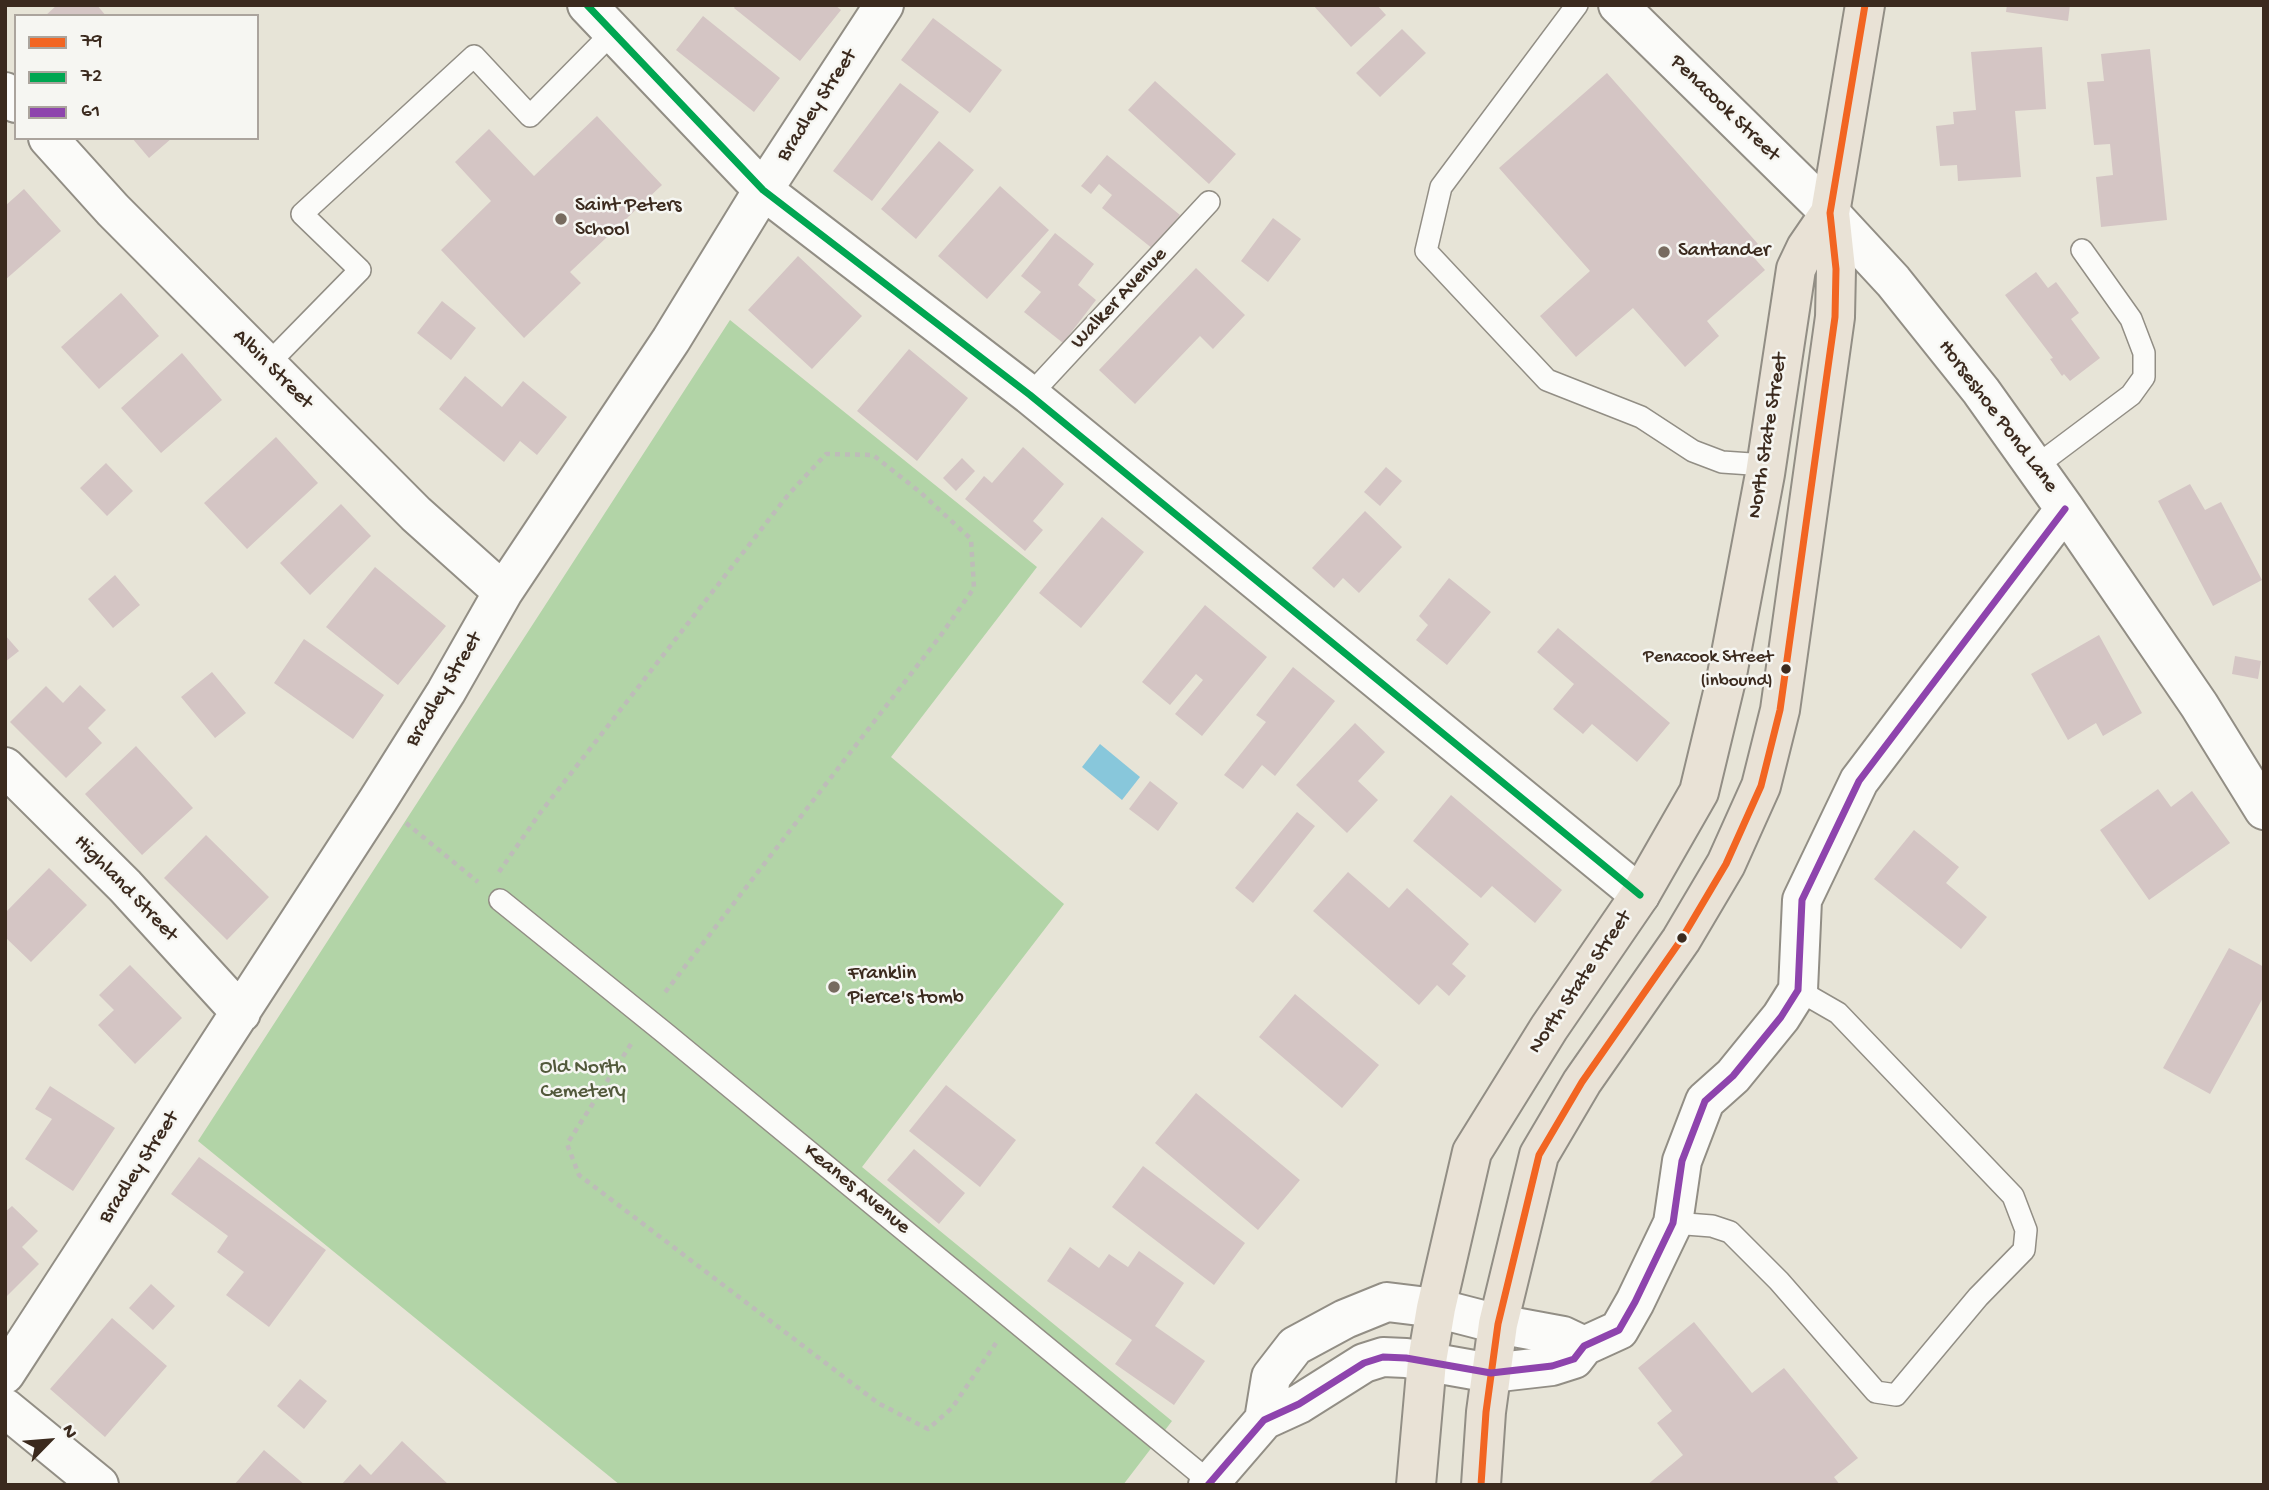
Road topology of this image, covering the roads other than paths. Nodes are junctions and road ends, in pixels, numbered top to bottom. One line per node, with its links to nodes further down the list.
1 (587, 5): 6 (street)
2 (884, 5): 8 (street, Bradley Street)
3 (1577, 5): 14 (lane)
4 (1618, 5): 10 (street, Penacook Street)
5 (1865, 5): 10 (main road, North State Street)
6 (613, 32): 8 (street); 12 (lane)
7 (50, 140): 12 (street, Albin Street)
8 (763, 190): 13 (street); 17 (street, Bradley Street)
9 (1209, 202): 13 (lane, Walker Avenue)
10 (1830, 213): 14 (main road, North State Street); 15 (street, Horseshoe Pond Lane); 26 (main road, North State Street)
11 (2082, 250): 15 (lane)
12 (267, 365): 17 (street, Albin Street)
13 (1030, 395): 20 (street)
14 (1766, 465): 20 (main road, North State Street)
15 (2035, 467): 16 (street, Horseshoe Pond Lane)
16 (2065, 509): 19 (street, Horseshoe Pond Lane); 22 (street)
17 (503, 593): 23 (street, Bradley Street)
18 (5, 767): 23 (street, Highland Street)
19 (2264, 810)
20 (1640, 895): 25 (main road, North State Street)
21 (500, 900): 33 (lane, Keanes Avenue)
22 (1798, 990): 24 (street); 24 (lane)
23 (242, 1013): 30 (street, Bradley Street)
24 (1673, 1223): 27 (street)
25 (1436, 1308): 26 (street); 28 (main road, North State Street); 32 (street)
26 (1498, 1324): 27 (street); 29 (main road, North State Street)
27 (1584, 1346): 29 (street)
28 (1427, 1361): 29 (street); 32 (street); 35 (main road, North State Street)
29 (1491, 1373): 36 (main road, North State Street)
30 (5, 1374)
31 (5, 1408): 34 (street)
32 (1264, 1420): 33 (street)
33 (1209, 1483)
34 (99, 1485)
35 (1416, 1485)
36 (1481, 1485)

